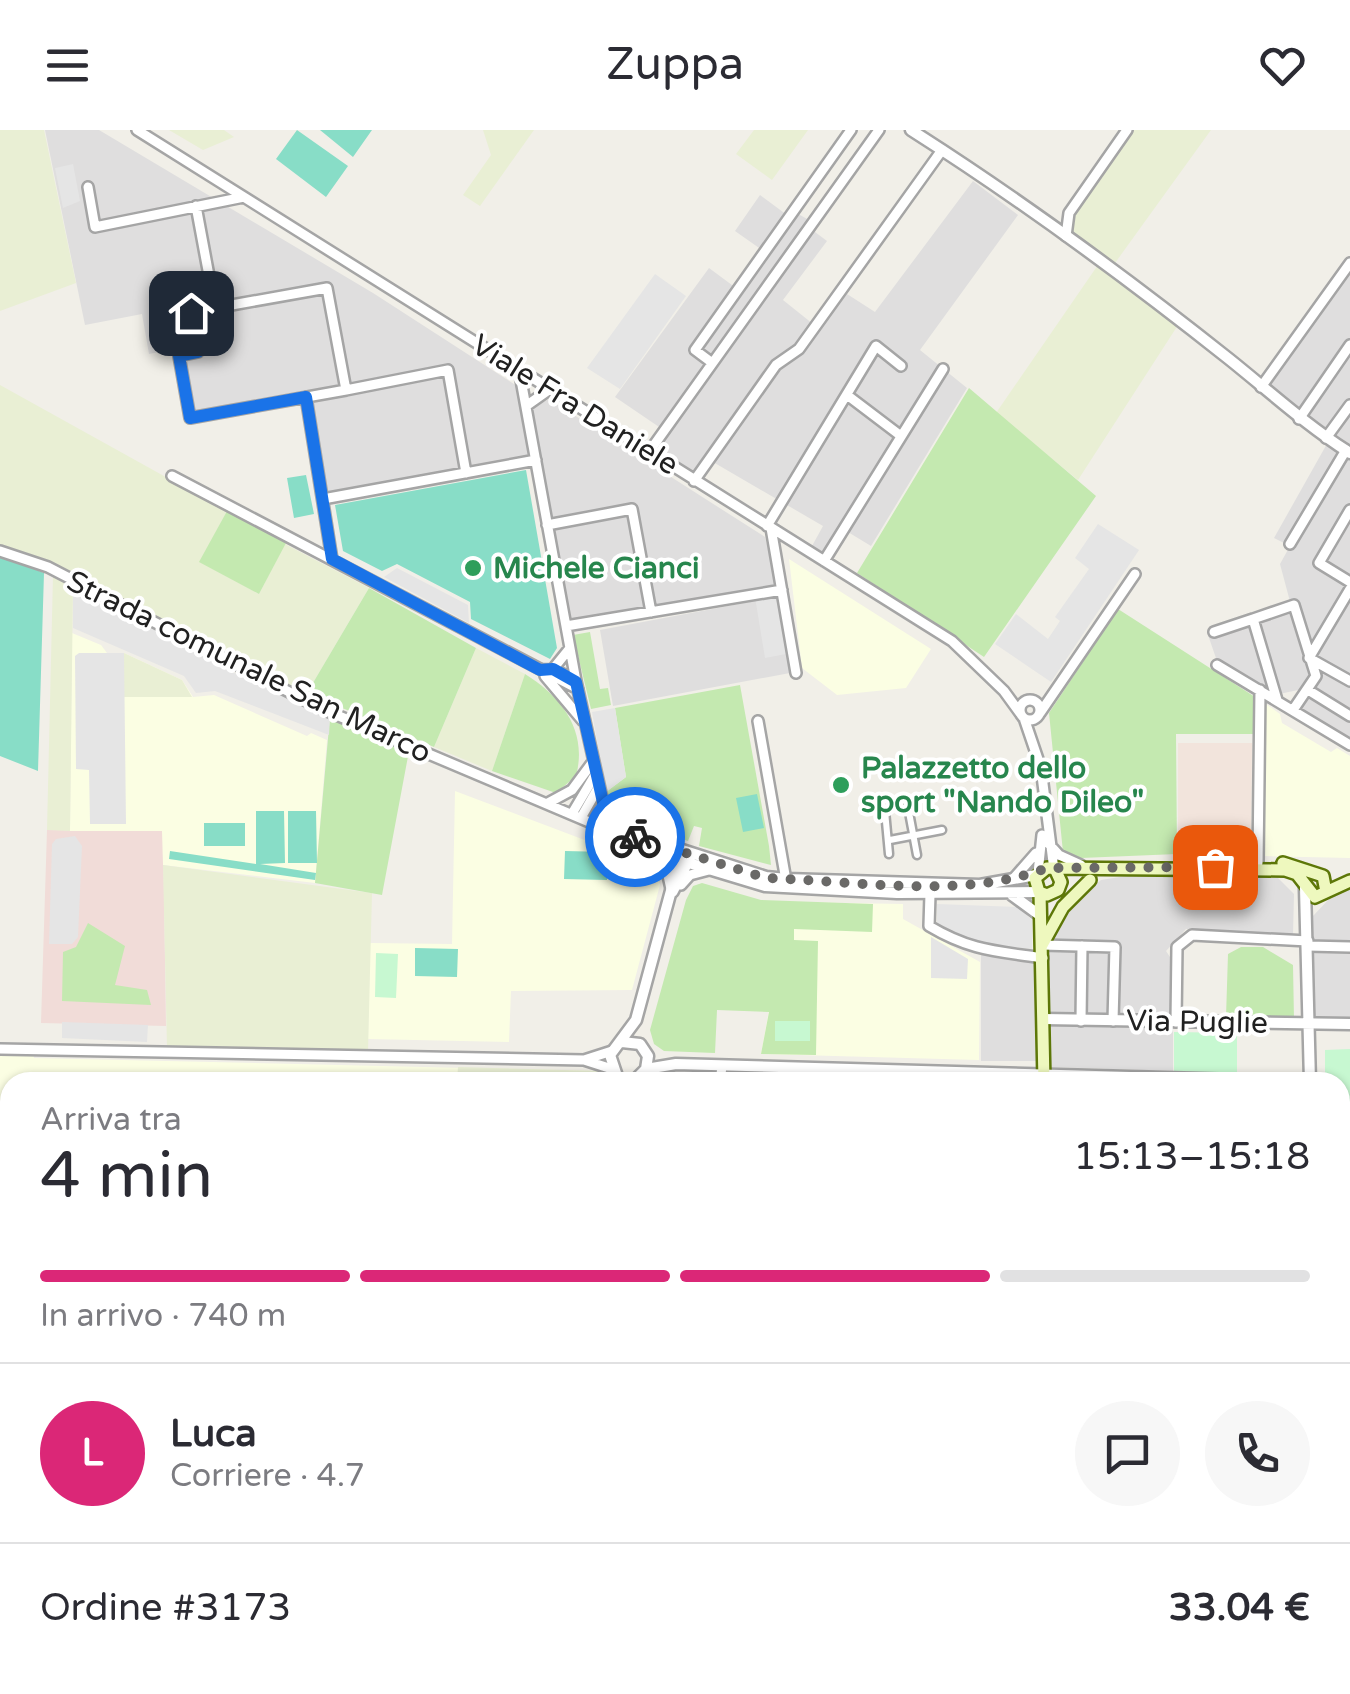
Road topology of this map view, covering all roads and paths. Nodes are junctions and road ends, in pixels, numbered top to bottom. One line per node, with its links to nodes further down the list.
1 (137, 130): 8 (street, Viale Fra Daniele)
2 (851, 130): 14 (street)
3 (879, 130): 14 (street)
4 (911, 130): 6 (street)
5 (1127, 130): 10 (street)
6 (942, 150): 10 (street); 34 (street)
7 (88, 187): 9 (street)
8 (244, 197): 9 (street); 16 (street, Viale Fra Daniele)
9 (196, 206): 12 (street)
10 (1066, 236): 19 (street)
11 (1350, 263): 19 (street)
12 (215, 308): 21 (street); 23 (street)
13 (1350, 345): 26 (street)
14 (711, 362): 30 (street)
15 (901, 366): 22 (street)
16 (518, 369): 18 (street, Viale Fra Daniele); 25 (street)
17 (943, 369): 27 (street)
18 (535, 380): 20 (street, Viale Fra Daniele); 25 (street)
19 (1261, 386): 26 (street)
20 (550, 389): 25 (street); 30 (street, Viale Fra Daniele)
21 (346, 390): 23 (street); 32 (street)
22 (847, 395): 27 (street); 38 (street)
23 (306, 397): 35 (street)
24 (1350, 405): 28 (street)
25 (526, 406): 31 (street)
26 (1299, 418): 28 (street)
27 (901, 436): 42 (street)
28 (1326, 438): 29 (street)
29 (1348, 451): 39 (street)
30 (649, 452): 34 (street, Viale Fra Daniele)
31 (536, 460): 32 (street); 37 (street)
32 (466, 473): 35 (street)
33 (172, 476): 41 (street)
34 (694, 481): 38 (street, Viale Fra Daniele)
35 (323, 499): 41 (street)
36 (1350, 510): 44 (street)
37 (548, 525): 46 (street); 48 (street)
38 (775, 533): 42 (street, Viale Fra Daniele); 45 (street)
39 (1290, 544)
40 (0, 551): 75 (street, Strada comunale San Marco)
41 (332, 559): 54 (street)
42 (824, 561): 60 (street, Viale Fra Daniele)
43 (1135, 574): 61 (street)
44 (1350, 586): 51 (street)
45 (782, 590): 46 (street); 55 (street)
46 (652, 612): 48 (street)
47 (1253, 619): 49 (street); 51 (street); 63 (street)
48 (566, 626): 50 (street)
49 (1214, 632)
50 (570, 648): 53 (street); 57 (street)
51 (1309, 658): 56 (street); 59 (street)
52 (1217, 665): 58 (street)
53 (553, 669): 54 (street); 57 (street)
54 (540, 670): 57 (street); 69 (street)
55 (796, 674)
56 (1348, 677)
57 (577, 685): 69 (street)
58 (1260, 690): 63 (street); 88 (street)
59 (1308, 690): 64 (street); 67 (street)
60 (1004, 691): 62 (street, Viale Fra Daniele); 65 (street, Viale Fra Daniele)
61 (1054, 691): 62 (street); 66 (street)
62 (1030, 700): 65 (street); 66 (street)
63 (1278, 700): 64 (street)
64 (1293, 710): 70 (street)
65 (1022, 715): 66 (street); 71 (street, Viale Fra Daniele)
66 (1038, 716): 71 (street, Viale Fra Daniele)
67 (1350, 716)
68 (758, 721): 99 (street)
69 (584, 723): 72 (street)
70 (1348, 740)
71 (1033, 741): 83 (street, Viale Fra Daniele)
72 (592, 762): 73 (street); 75 (street)
73 (595, 775): 74 (street); 78 (street)
74 (598, 788): 78 (street); 79 (street)
75 (548, 803): 78 (street, Strada comunale San Marco)
76 (908, 807): 81 (street)
77 (885, 812): 82 (street)
78 (578, 814): 79 (street, Strada comunale San Marco)
79 (609, 829): 84 (street); 87 (street)
80 (942, 830): 81 (street)
81 (914, 836): 82 (street); 86 (street)
82 (890, 840): 85 (street)
83 (1044, 844): 90 (street); 93 (street, Viale Fra Daniele); 94 (street, Viale Fra Daniele); 96 (street)
84 (663, 853): 87 (street); 103 (street)
85 (889, 854)
86 (917, 855)
87 (686, 857): 92 (street); 99 (street); 103 (street)
88 (1258, 863): 89 (main road); 95 (main road)
89 (1239, 866): 91 (main road); 100 (main road)
90 (1099, 867): 91 (main road); 93 (main road)
91 (1123, 868): 98 (main road)
92 (709, 870): 99 (street); 103 (street)
93 (1055, 870): 94 (main road); 101 (main road)
94 (1037, 874): 96 (street); 102 (main road)
95 (1318, 876): 97 (main road); 100 (main road); 106 (main road)
96 (1014, 878): 99 (street)
97 (1350, 878): 106 (main road)
98 (1090, 880): 101 (main road); 112 (main road)
99 (787, 883): 104 (street)
100 (1305, 888): 106 (main road); 108 (street)
101 (1057, 891): 102 (main road); 112 (main road)
102 (1039, 892): 105 (street); 107 (main road)
103 (672, 894): 114 (street)
104 (930, 894): 105 (street); 112 (street)
105 (1011, 894): 107 (street)
106 (1322, 895): 108 (street)
107 (1038, 914): 112 (main road)
108 (1308, 919): 109 (street)
109 (1308, 944): 111 (street); 117 (street); 118 (street)
110 (1082, 946): 112 (street); 115 (street); 116 (street)
111 (1350, 947)
112 (1043, 951): 113 (main road)
113 (1044, 1019): 115 (street, Via Puglie); 135 (main road)
114 (636, 1020): 120 (street); 121 (street)
115 (1081, 1020): 116 (street, Via Puglie)
116 (1113, 1021): 117 (street, Via Puglie)
117 (1176, 1022): 118 (street, Via Puglie)
118 (1309, 1024): 119 (street, Via Puglie); 136 (street)
119 (1350, 1024)
120 (622, 1042): 121 (street); 123 (street)
121 (640, 1044): 124 (street)
122 (0, 1049): 125 (street)
123 (612, 1051): 125 (street); 131 (street)
124 (648, 1056): 126 (street); 128 (street)
125 (584, 1060): 130 (street)
126 (676, 1064): 127 (street); 128 (street)
127 (722, 1066): 129 (street); 133 (street)
128 (646, 1069): 132 (street)
129 (848, 1070): 134 (street)
130 (608, 1072)
131 (615, 1072)
132 (643, 1072)
133 (721, 1072)
134 (879, 1072)
135 (1044, 1072)
136 (1310, 1072)

